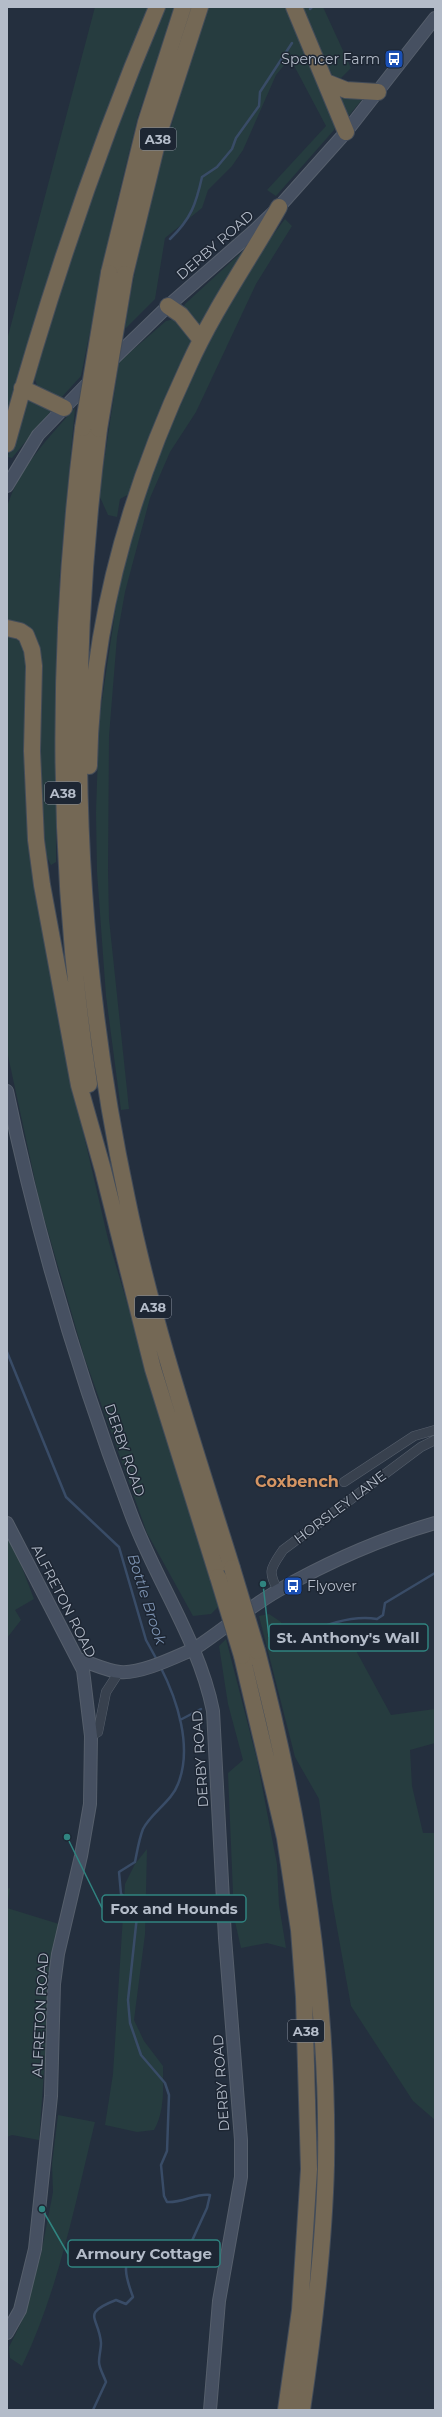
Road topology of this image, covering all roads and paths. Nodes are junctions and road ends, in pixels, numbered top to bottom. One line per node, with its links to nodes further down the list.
1 (157, 7): 12 (highway)
2 (183, 7): 20 (highway, A38, bridge)
3 (200, 7): 17 (highway, A38, bridge)
4 (294, 7): 6 (highway)
5 (435, 18): 7 (main road, DERBY ROAD)
6 (326, 82): 7 (highway); 8 (highway)
7 (378, 92): 8 (main road, DERBY ROAD)
8 (346, 132): 9 (main road, DERBY ROAD)
9 (279, 207): 10 (main road, DERBY ROAD); 11 (highway)
10 (168, 306): 11 (highway); 13 (main road, DERBY ROAD)
11 (201, 340): 17 (highway)
12 (22, 388): 13 (highway); 14 (highway)
13 (64, 408): 15 (main road, DERBY ROAD)
14 (7, 444)
15 (7, 486)
16 (7, 628): 20 (highway)
17 (99, 1040): 34 (highway, A38, bridge)
18 (7, 1091): 19 (main road, DERBY ROAD)
19 (8, 1106): 27 (main road, DERBY ROAD)
20 (99, 1157): 33 (highway, A38, bridge)
21 (435, 1430): 23 (street)
22 (435, 1440): 26 (street, HORSLEY LANE)
23 (344, 1482)
24 (7, 1523): 28 (main road, ALFRETON ROAD)
25 (435, 1523): 26 (main road)
26 (278, 1590): 27 (main road)
27 (194, 1649): 29 (main road); 32 (main road, DERBY ROAD)
28 (78, 1659): 29 (main road); 30 (main road, ALFRETON ROAD)
29 (119, 1672): 30 (street)
30 (91, 1736): 31 (main road, ALFRETON ROAD)
31 (7, 2333)
32 (210, 2410)
33 (286, 2410)
34 (302, 2410)

